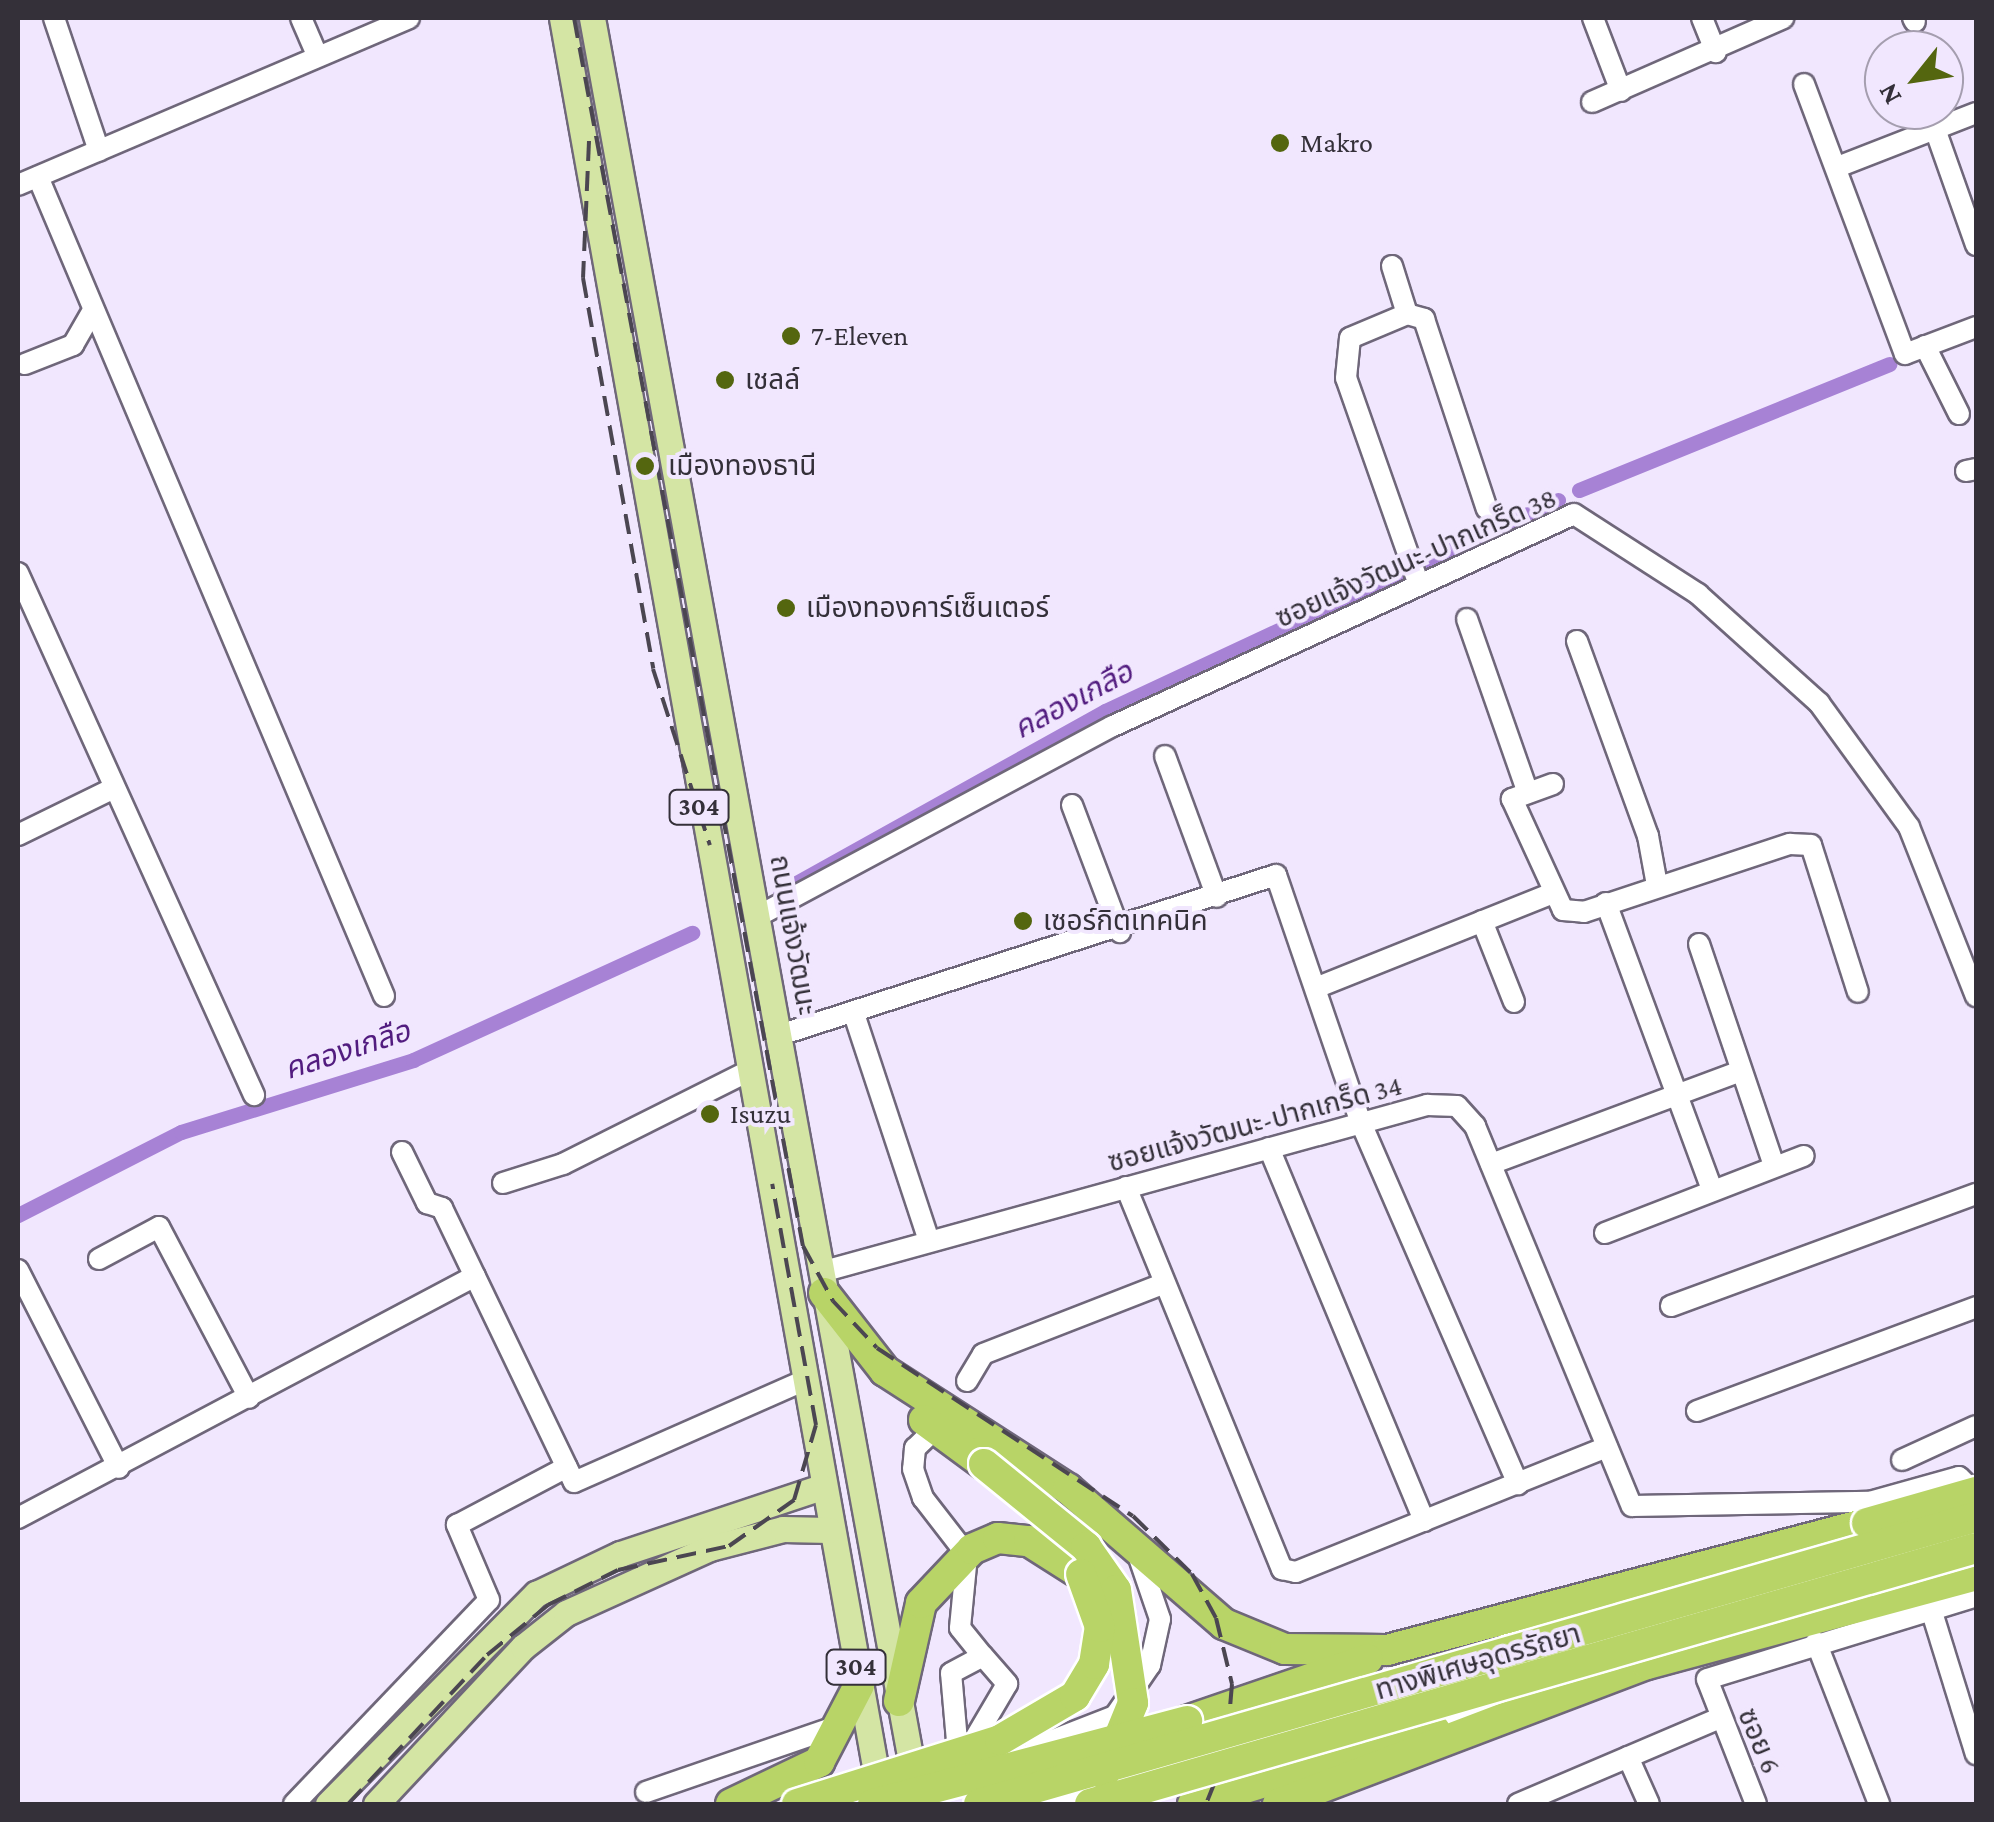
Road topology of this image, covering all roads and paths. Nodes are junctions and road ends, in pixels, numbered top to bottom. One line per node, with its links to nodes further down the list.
1 (54, 18): 20 (street)
2 (301, 18): 12 (street)
3 (409, 18): 12 (street)
4 (549, 18): 14 (main road, 304)
5 (562, 18): 14 (main road, 304)
6 (592, 18): 13 (main road, ถนนแจ้งวัฒนะ / 304)
7 (605, 18): 13 (main road, ถนนแจ้งวัฒนะ / 304)
8 (1592, 18): 16 (street)
9 (1702, 18): 11 (street)
10 (1783, 18): 11 (street)
11 (1716, 52): 16 (street)
12 (318, 55): 20 (street)
13 (609, 76): 47 (main road, ถนนแจ้งวัฒนะ / 304)
14 (569, 84): 60 (main road, 304)
15 (1804, 84): 21 (street)
16 (1621, 90): 17 (street)
17 (1592, 102)
18 (1922, 130): 21 (street)
19 (1945, 130): 24 (street)
20 (99, 150): 22 (street)
21 (1840, 166): 29 (street)
22 (38, 177): 23 (street); 26 (street)
23 (18, 185)
24 (1976, 245)
25 (1392, 266): 27 (street)
26 (91, 314): 30 (street); 54 (street)
27 (1406, 314): 32 (street); 34 (street)
28 (1976, 327): 29 (street)
29 (1926, 346): 31 (street)
30 (25, 364)
31 (1958, 414)
32 (1487, 509)
33 (18, 573): 39 (street)
34 (1419, 586): 47 (street, ซอยแจ้งวัฒนะ-ปากเกร็ด 38); 51 (street, ซอยแจ้งวัฒนะ-ปากเกร็ด 38)
35 (1467, 618): 40 (street)
36 (1577, 641): 43 (street)
37 (1164, 756): 45 (street)
38 (1553, 784): 40 (street)
39 (114, 788): 42 (street); 62 (street)
40 (1528, 793): 44 (street)
41 (1072, 805): 49 (street)
42 (18, 835)
43 (1657, 885): 46 (street); 53 (street)
44 (1550, 894): 46 (street); 48 (street)
45 (1217, 896): 49 (street); 52 (street)
46 (1606, 903): 61 (street)
47 (760, 915): 58 (main road, ถนนแจ้งวัฒนะ / 304)
48 (1482, 921): 52 (street); 56 (street)
49 (1120, 932): 57 (street)
50 (1699, 944): 59 (street)
51 (1972, 963): 55 (street, ซอยแจ้งวัฒนะ-ปากเกร็ด 38)
52 (1318, 987): 63 (street)
53 (1858, 992)
54 (384, 996)
55 (1976, 996)
56 (1514, 1002)
57 (855, 1017): 58 (street); 74 (street)
58 (780, 1036): 78 (main road, ถนนแจ้งวัฒนะ / 304)
59 (1741, 1071): 61 (street); 68 (street)
60 (747, 1072): 69 (street); 83 (main road, 304)
61 (1676, 1094): 67 (street); 71 (street)
62 (254, 1095)
63 (1361, 1123): 64 (street, ซอยแจ้งวัฒนะ-ปากเกร็ด 34); 67 (street, ซอยแจ้งวัฒนะ-ปากเกร็ด 34); 93 (street)
64 (1269, 1148): 70 (street, ซอยแจ้งวัฒนะ-ปากเกร็ด 34); 99 (street)
65 (402, 1152): 77 (street)
66 (1804, 1156): 68 (street)
67 (1490, 1164): 89 (street, ซอยแจ้งวัฒนะ-ปากเกร็ด 34)
68 (1774, 1166): 71 (street)
69 (502, 1183)
70 (1126, 1188): 74 (street, ซอยแจ้งวัฒนะ-ปากเกร็ด 34); 79 (street)
71 (1712, 1190): 73 (street)
72 (1976, 1194): 80 (street)
73 (1604, 1232)
74 (929, 1242): 78 (street, ซอยแจ้งวัฒนะ-ปากเกร็ด 34)
75 (99, 1258): 85 (street)
76 (18, 1270): 92 (street)
77 (475, 1276): 85 (street); 91 (street)
78 (822, 1283): 82 (highway); 116 (main road, ถนนแจ้งวัฒนะ / 304)
79 (1160, 1285): 84 (street); 99 (street)
80 (1670, 1306)
81 (1976, 1307): 86 (street)
82 (884, 1371): 88 (highway); 102 (highway)
83 (803, 1381): 91 (street); 94 (main road, 304)
84 (967, 1381)
85 (249, 1398): 92 (street)
86 (1696, 1411)
87 (1976, 1426): 90 (street)
88 (935, 1429): 103 (street); 138 (highway, bridge)
89 (1607, 1447): 93 (street); 95 (street, ซอยแจ้งวัฒนะ-ปากเกร็ด 34)
90 (1902, 1460)
91 (567, 1467): 128 (street)
92 (119, 1468): 98 (street)
93 (1518, 1484): 99 (street)
94 (822, 1487): 100 (main road, 304); 104 (main road)
95 (1976, 1493): 109 (highway, bridge)
96 (1976, 1502): 110 (street)
97 (1976, 1516): 136 (highway, ทางพิเศษอุดรรัถยา, bridge)
98 (18, 1518)
99 (1424, 1521)
100 (828, 1530): 107 (main road); 114 (main road, 304)
101 (1976, 1544): 115 (street); 139 (highway, ทางพิเศษอุดรรัถยา, bridge)
102 (1136, 1550): 112 (highway); 136 (street)
103 (967, 1555): 113 (street); 116 (highway); 127 (highway, bridge)
104 (572, 1574): 107 (street); 129 (main road)
105 (1976, 1575): 118 (highway)
106 (1976, 1596): 108 (street)
107 (588, 1601): 130 (main road)
108 (1931, 1609): 111 (street); 123 (street)
109 (1490, 1622): 110 (street); 112 (highway)
110 (1520, 1630): 115 (street)
111 (1816, 1642): 117 (street, ซอย 6); 145 (street)
112 (1387, 1650): 122 (street); 132 (highway, bridge)
113 (983, 1656): 125 (street); 125 (street)
114 (859, 1685): 119 (highway); 133 (main road, 304)
115 (1518, 1691): 120 (street)
116 (899, 1701): 134 (main road, ถนนแจ้งวัฒนะ / 304)
117 (1720, 1718): 124 (street); 144 (street, ซอย 6)
118 (1478, 1723): 120 (highway); 141 (highway)
119 (843, 1724): 126 (street); 127 (highway)
120 (1403, 1735): 121 (highway)
121 (1368, 1744): 122 (street); 140 (highway)
122 (1255, 1748): 137 (street)
123 (1976, 1754)
124 (1628, 1757): 142 (street); 143 (street)
125 (960, 1773): 135 (street)
126 (646, 1792)
127 (788, 1796): 131 (highway)
128 (294, 1804)
129 (328, 1804)
130 (376, 1804)
131 (731, 1804)
132 (873, 1804)
133 (882, 1804)
134 (919, 1804)
135 (967, 1804)
136 (977, 1804)
137 (1059, 1804)
138 (1078, 1804)
139 (1090, 1804)
140 (1193, 1804)
141 (1278, 1804)
142 (1518, 1804)
143 (1648, 1804)
144 (1756, 1804)
145 (1879, 1804)

